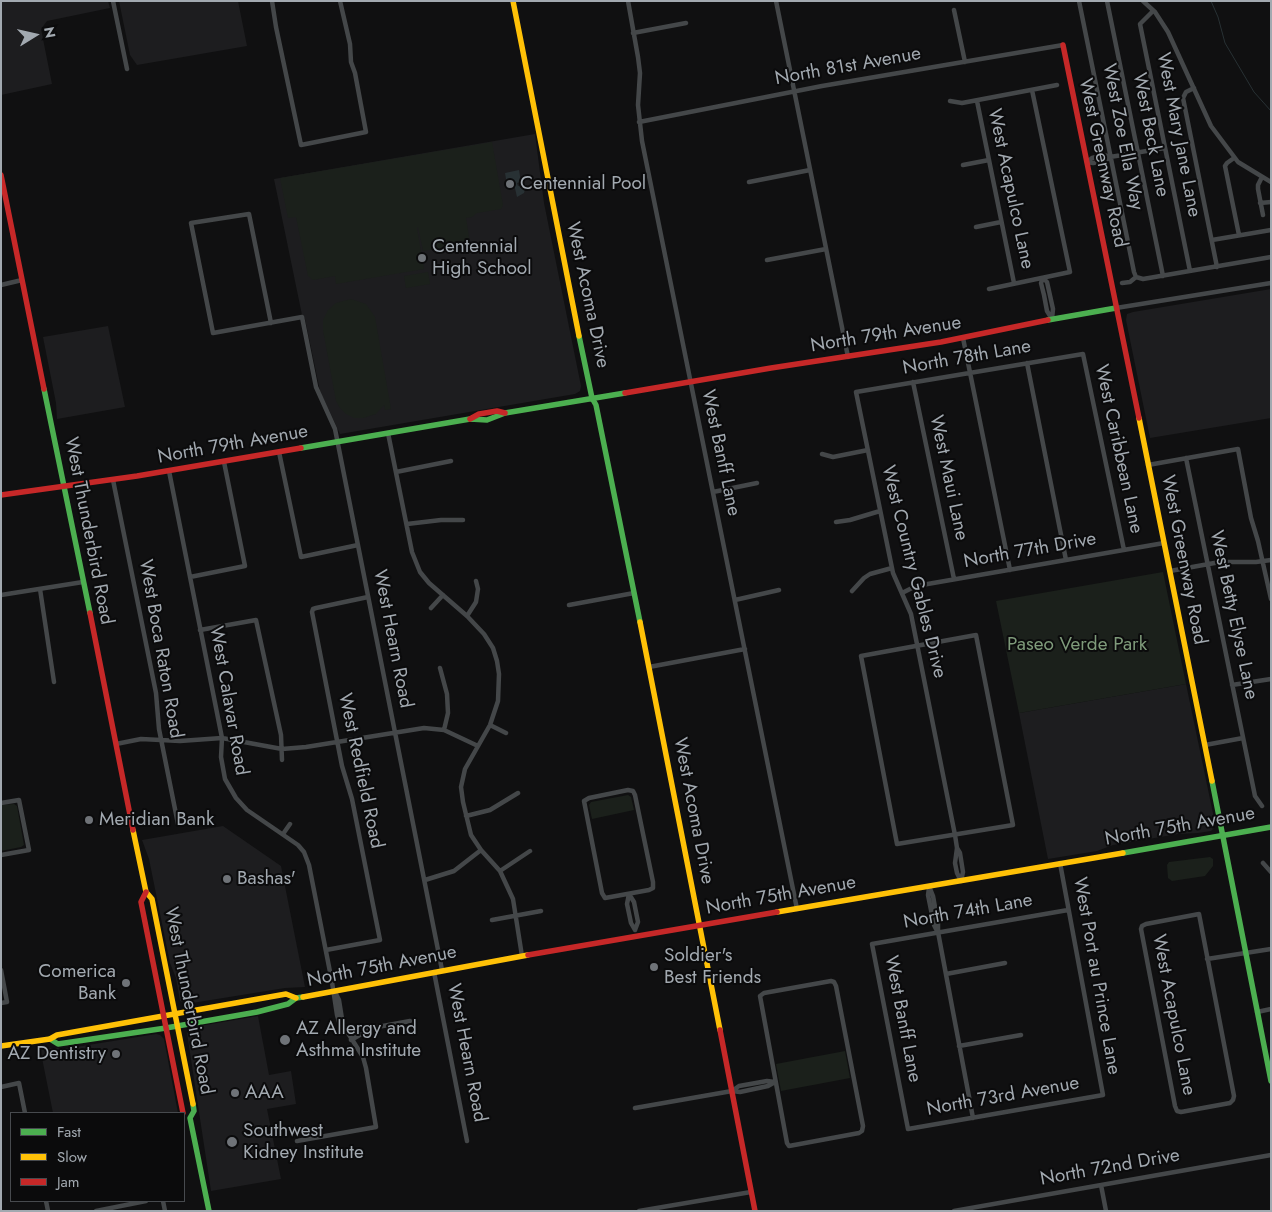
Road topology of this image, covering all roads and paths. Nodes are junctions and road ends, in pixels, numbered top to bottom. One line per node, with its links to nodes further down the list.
1 (113, 1): 16 (street)
2 (272, 1): 3 (street)
3 (340, 1)
4 (513, 1): 69 (street, West Acoma Drive)
5 (628, 1): 13 (street, West Banff Lane)
6 (776, 1): 20 (street)
7 (1079, 1): 26 (street, West Zoe Ella Way)
8 (1107, 1): 25 (street, West Beck Lane)
9 (1143, 1): 11 (street)
10 (954, 10): 15 (street)
11 (1153, 11): 18 (street); 24 (street, West Mary Jane Lane)
12 (686, 23): 13 (street)
13 (633, 33): 23 (street, West Banff Lane)
14 (1063, 45): 15 (street, North 81st Avenue); 29 (street, West Greenway Road)
15 (965, 62): 20 (street, North 81st Avenue)
16 (127, 69)
17 (1057, 85): 19 (street)
18 (1194, 88): 27 (street); 43 (street)
19 (1032, 90): 22 (street); 51 (street)
20 (794, 91): 23 (street, North 81st Avenue); 31 (street)
21 (950, 101): 22 (street)
22 (977, 101): 28 (street, West Acapulco Lane)
23 (639, 122): 66 (street, West Banff Lane)
24 (1165, 148): 25 (street); 48 (street, West Mary Jane Lane)
25 (1137, 153): 26 (street); 49 (street, West Beck Lane)
26 (1110, 157): 29 (street); 50 (street, West Zoe Ella Way)
27 (1234, 158): 33 (street); 42 (street)
28 (989, 160): 30 (street); 39 (street, West Acapulco Lane)
29 (1086, 162): 58 (street, West Greenway Road)
30 (963, 164)
31 (810, 170): 34 (street); 44 (street)
32 (1, 175): 52 (street, West Thunderbird Road)
33 (1262, 177): 35 (street); 37 (street)
34 (749, 182)
35 (1271, 182)
36 (1271, 202): 37 (street)
37 (1260, 203): 38 (street)
38 (1263, 215)
39 (1001, 222): 40 (street); 53 (street, West Acapulco Lane)
40 (976, 227)
41 (1271, 230): 42 (street)
42 (1239, 235): 43 (street)
43 (1212, 240): 47 (street)
44 (826, 249): 46 (street); 63 (street)
45 (1271, 258): 47 (street)
46 (767, 260)
47 (1217, 266): 48 (street)
48 (1190, 271): 49 (street)
49 (1162, 276): 50 (street)
50 (1136, 277): 54 (street)
51 (1043, 278): 53 (street); 59 (street)
52 (22, 280): 56 (street); 83 (street, West Thunderbird Road)
53 (1014, 283): 57 (street)
54 (1122, 283)
55 (1271, 283): 58 (street, North 79th Avenue)
56 (1, 285)
57 (989, 289)
58 (1116, 308): 59 (street, North 79th Avenue); 78 (street, West Greenway Road)
59 (1052, 319): 61 (street, North 79th Avenue)
60 (271, 323): 60 (street); 71 (street, West Hearn Road)
61 (964, 338): 63 (street, North 79th Avenue); 65 (street)
62 (1083, 354): 64 (street, North 78th Lane); 92 (street, West Caribbean Lane)
63 (848, 357): 66 (street, North 79th Avenue)
64 (1027, 362): 65 (street, North 78th Lane); 93 (street)
65 (970, 372): 67 (street, North 78th Lane); 98 (street)
66 (690, 381): 69 (street, North 79th Avenue); 84 (street, West Banff Lane)
67 (913, 382): 68 (street, North 78th Lane); 101 (street, West Maui Lane)
68 (856, 392): 72 (street, West Country Gables Drive)
69 (592, 398): 70 (street, North 79th Avenue); 107 (street, West Acoma Drive)
70 (388, 433): 71 (street, North 79th Avenue); 80 (street)
71 (337, 442): 73 (street, North 79th Avenue); 91 (street, West Hearn Road)
72 (868, 450): 74 (street); 86 (street, West Country Gables Drive)
73 (279, 452): 76 (street, North 79th Avenue); 91 (street)
74 (822, 454)
75 (1186, 458): 78 (street); 95 (street); 96 (street, West Betty Elyse Lane)
76 (224, 462): 79 (street, North 79th Avenue); 100 (street)
77 (451, 462): 80 (street)
78 (1148, 465): 90 (street, West Greenway Road)
79 (169, 471): 81 (street, North 79th Avenue); 100 (street, West Calavar Road)
80 (396, 472): 89 (street)
81 (113, 480): 83 (street, North 79th Avenue); 131 (street, West Boca Raton Road)
82 (757, 483): 84 (street)
83 (64, 486): 85 (street, North 79th Avenue); 103 (street, West Thunderbird Road)
84 (713, 492): 113 (street, West Banff Lane)
85 (1, 496)
86 (880, 511): 88 (street); 97 (street, West Country Gables Drive)
87 (463, 520): 89 (street)
88 (836, 522)
89 (407, 524): 110 (street)
90 (1164, 543): 92 (street, North 77th Drive); 99 (street, West Greenway Road)
91 (358, 545): 111 (street, West Hearn Road)
92 (1124, 550): 93 (street, North 77th Drive)
93 (1066, 560): 98 (street, North 77th Drive)
94 (1271, 560): 95 (street)
95 (1263, 562): 96 (street); 112 (street)
96 (1207, 564): 99 (street); 124 (street, West Betty Elyse Lane)
97 (892, 568): 106 (street); 108 (street, West Country Gables Drive)
98 (1010, 570): 101 (street, North 77th Drive)
99 (1170, 571): 134 (street, West Greenway Road)
100 (190, 578): 117 (street, West Calavar Road)
101 (954, 579): 108 (street, North 77th Drive)
102 (476, 580): 116 (street)
103 (84, 582): 104 (street); 133 (street, West Thunderbird Road)
104 (40, 589): 109 (street); 123 (street)
105 (778, 590): 113 (street)
106 (852, 591)
107 (634, 593): 114 (street); 120 (street, West Acoma Drive)
108 (902, 593): 118 (street, West Country Gables Drive)
109 (1, 595)
110 (443, 595): 115 (street); 116 (street)
111 (368, 597): 127 (street, West Hearn Road); 132 (street, West Redfield Road)
112 (1271, 599)
113 (735, 600): 119 (street, West Banff Lane)
114 (569, 605)
115 (431, 608)
116 (467, 616): 125 (street)
117 (200, 630): 129 (street, West Calavar Road); 136 (street)
118 (917, 646): 146 (street, West Country Gables Drive); 146 (street); 146 (street)
119 (745, 649): 120 (street); 160 (street, West Banff Lane)
120 (649, 667): 165 (street, West Acoma Drive)
121 (440, 668): 126 (street)
122 (1271, 679): 124 (street)
123 (54, 682)
124 (1232, 685): 130 (street, West Betty Elyse Lane)
125 (490, 725): 128 (street); 135 (street)
126 (444, 730): 127 (street); 135 (street)
127 (395, 732): 132 (street); 155 (street, West Hearn Road)
128 (506, 733)
129 (222, 738): 131 (street); 136 (street); 145 (street, West Calavar Road)
130 (1243, 738): 134 (street); 140 (street, West Betty Elyse Lane)
131 (161, 740): 133 (street); 142 (street, West Boca Raton Road)
132 (337, 742): 136 (street); 169 (street, West Redfield Road)
133 (116, 744): 158 (street, West Thunderbird Road)
134 (1205, 745): 147 (street, West Greenway Road)
135 (478, 746): 141 (street)
136 (282, 749): 137 (street)
137 (282, 760)
138 (518, 793): 141 (street)
139 (1, 803): 150 (street)
140 (1262, 806)
141 (466, 816): 148 (street)
142 (178, 824)
143 (290, 824): 145 (street)
144 (1271, 827): 147 (street, North 75th Avenue)
145 (283, 834): 169 (street, West Calavar Road)
146 (954, 835): 156 (street, West Country Gables Drive)
147 (1223, 835): 151 (street, North 75th Avenue); 170 (street, West Greenway Road)
148 (481, 850): 153 (street); 155 (street)
149 (530, 851): 153 (street)
150 (1, 855)
151 (1060, 863): 156 (street, North 75th Avenue); 161 (street, West Port au Prince Lane)
152 (1262, 863): 154 (street)
153 (500, 871): 163 (street)
154 (1271, 872)
155 (424, 880): 175 (street, West Hearn Road)
156 (961, 881): 157 (street, North 75th Avenue)
157 (929, 886): 160 (street, North 75th Avenue); 166 (street)
158 (146, 892): 183 (street, West Thunderbird Road); 184 (street, West Thunderbird Road)
159 (629, 894): 159 (street); 159 (street)
160 (797, 909): 165 (street, North 75th Avenue)
161 (1068, 910): 166 (street, North 74th Lane); 199 (street, West Port au Prince Lane)
162 (541, 911): 163 (street)
163 (516, 916): 164 (street); 171 (street)
164 (492, 920)
165 (699, 926): 171 (street, North 75th Avenue); 198 (street, West Acoma Drive)
166 (938, 932): 167 (street, North 74th Lane); 177 (street)
167 (872, 944): 206 (street, West Banff Lane)
168 (1271, 949): 170 (street)
169 (326, 950): 178 (street, West Calavar Road)
170 (1246, 953): 172 (street); 182 (street, West Greenway Road)
171 (522, 956): 175 (street, North 75th Avenue)
172 (1207, 959): 172 (street, West Acapulco Lane)
173 (1005, 963): 177 (street)
174 (1, 970): 180 (street)
175 (442, 970): 176 (street, North 75th Avenue)
176 (434, 972): 178 (street, North 75th Avenue); 208 (street, West Hearn Road)
177 (946, 974): 192 (street)
178 (334, 991): 179 (street, North 75th Avenue); 190 (street, West Calavar Road)
179 (296, 998): 183 (street, North 75th Avenue); 186 (street, North 75th Avenue)
180 (1, 1003)
181 (1271, 1009): 182 (street)
182 (1257, 1012): 193 (street, West Greenway Road)
183 (176, 1014): 184 (street, North 75th Avenue); 186 (street, West Thunderbird Road)
184 (164, 1016): 187 (street, West Thunderbird Road); 189 (street, North 75th Avenue)
185 (410, 1021): 190 (street)
186 (178, 1026): 187 (street, North 75th Avenue); 204 (street, West Thunderbird Road)
187 (166, 1028): 189 (street, North 75th Avenue); 202 (street, West Thunderbird Road)
188 (1021, 1035): 192 (street)
189 (50, 1039): 191 (street, North 75th Avenue)
190 (351, 1040): 207 (street, West Calavar Road)
191 (1, 1046)
192 (959, 1046): 205 (street)
193 (1271, 1081)
194 (775, 1082): 194 (street); 195 (street); 197 (street)
195 (749, 1084): 197 (street); 198 (street)
196 (1, 1087): 201 (street)
197 (750, 1090): 198 (street)
198 (732, 1091): 200 (street); 211 (street, West Acoma Drive)
199 (1103, 1095): 205 (street, North 73rd Avenue)
200 (635, 1108)
201 (25, 1112)
202 (183, 1112)
203 (185, 1115): 204 (street, West Thunderbird Road)
204 (190, 1118): 216 (street, West Thunderbird Road)
205 (973, 1118): 206 (street, North 73rd Avenue)
206 (908, 1129)
207 (296, 1141)
208 (467, 1141)
209 (1271, 1155): 210 (street, North 72nd Drive)
210 (1101, 1185): 213 (street, North 72nd Drive); 221 (street)
211 (751, 1192): 217 (street); 218 (street, West Acoma Drive)
212 (141, 1202): 214 (street)
213 (988, 1205): 219 (street, North 72nd Drive); 220 (street)
214 (104, 1210): 215 (street)
215 (96, 1211)
216 (209, 1211)
217 (638, 1211)
218 (755, 1211)
219 (954, 1211)
220 (990, 1211)
221 (1106, 1211)

